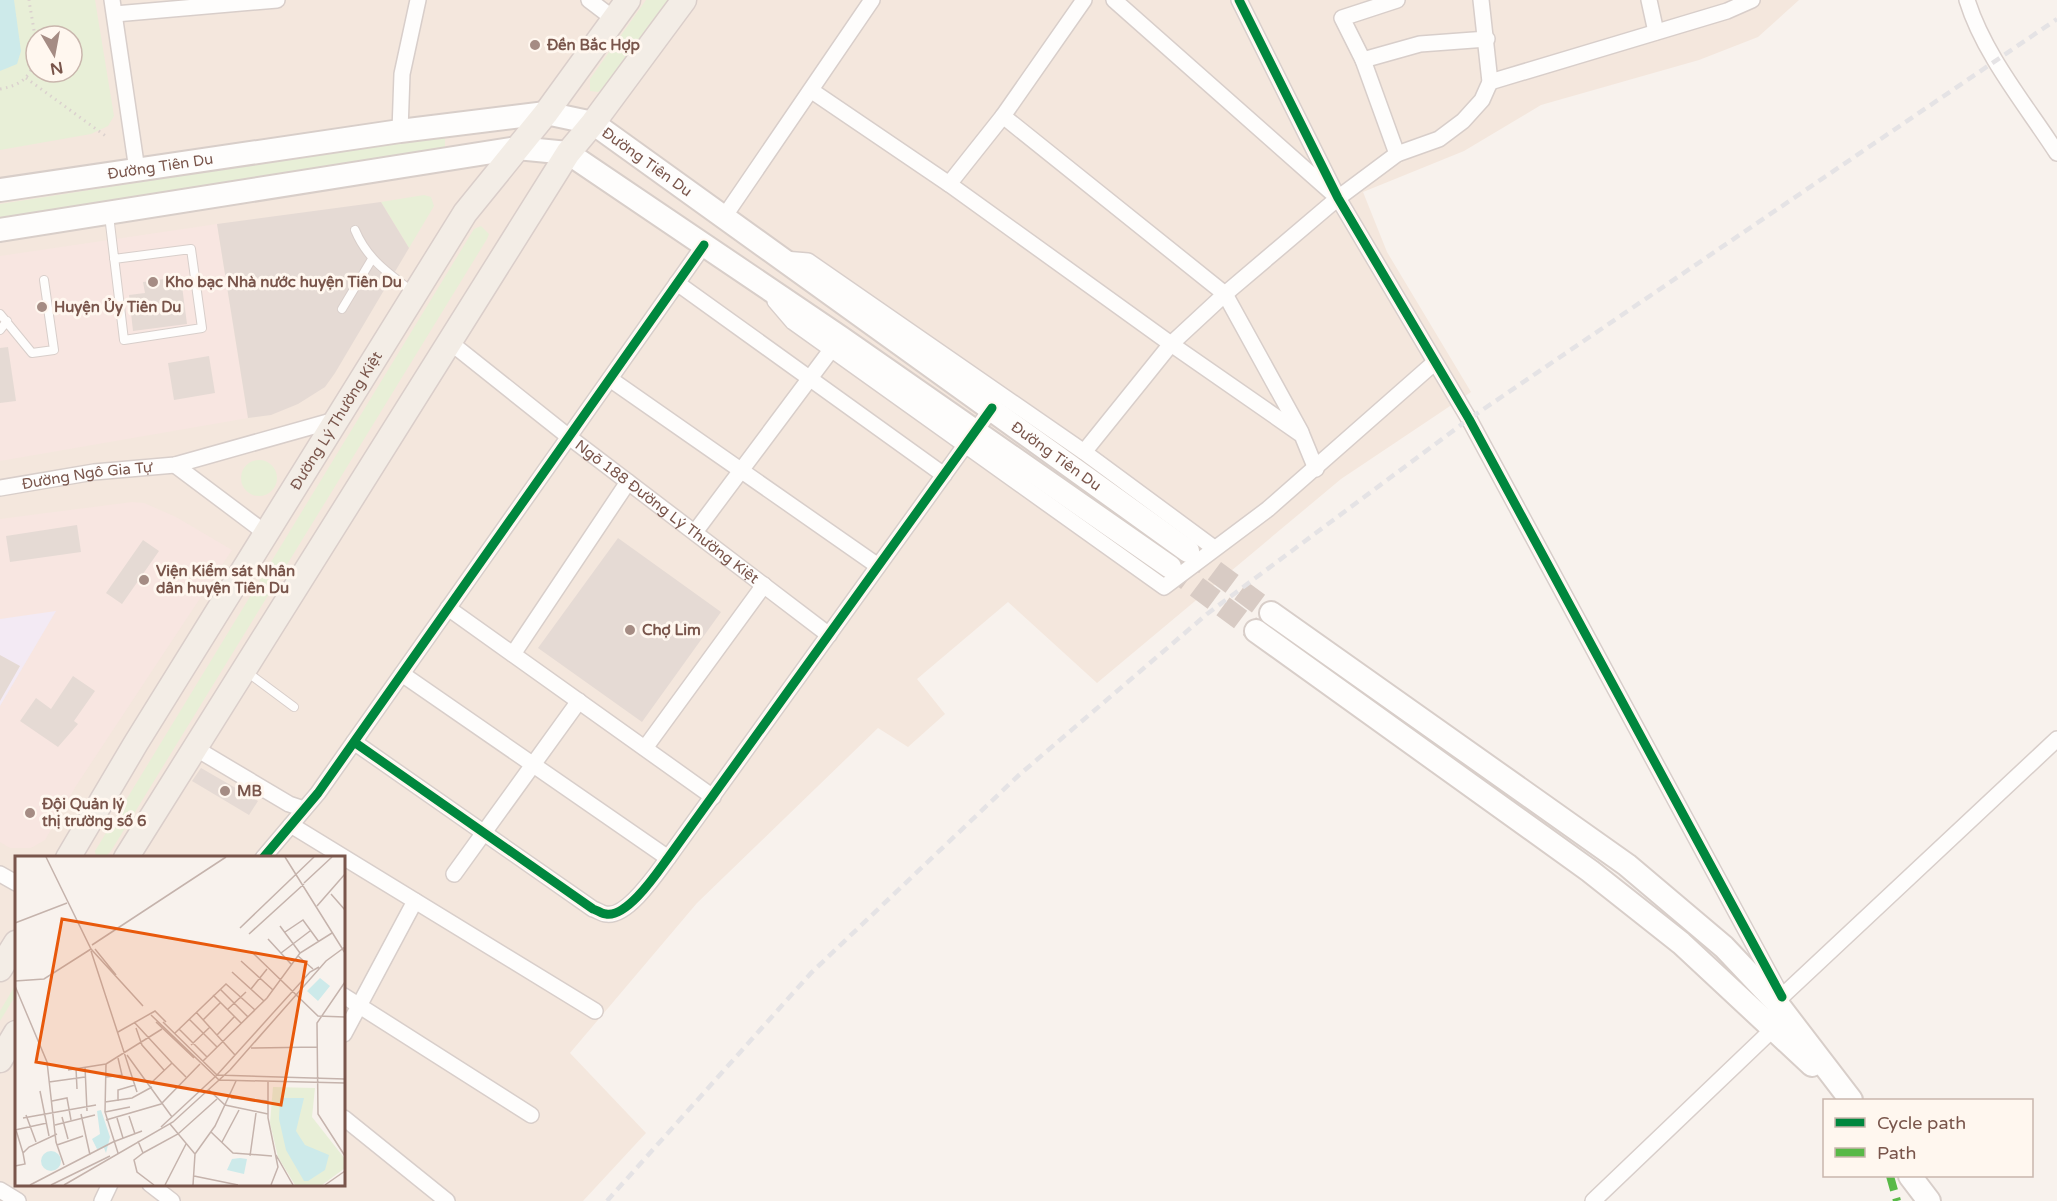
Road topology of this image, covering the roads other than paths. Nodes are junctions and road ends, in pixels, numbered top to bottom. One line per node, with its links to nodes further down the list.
1 (277, 0): 15 (street)
2 (418, 0): 25 (street)
3 (589, 0): 16 (street)
4 (684, 0): 24 (main road)
5 (872, 0): 21 (street)
6 (1084, 0): 23 (street)
7 (1114, 0): 33 (street)
8 (1239, 0): 33 (street)
9 (1397, 0): 19 (street)
10 (1481, 0): 18 (street)
11 (1649, 0): 17 (street)
12 (1752, 0): 14 (street)
13 (1966, 0): 28 (street)
14 (1726, 6): 17 (street)
15 (114, 7): 30 (street)
16 (621, 9): 22 (main road, Đường Lý Thường Kiệt)
17 (1656, 32): 20 (street)
18 (1487, 39): 19 (street); 20 (street)
19 (1363, 60): 29 (street)
20 (1490, 82): 29 (street)
21 (812, 90): 31 (street); 35 (street)
22 (546, 113): 24 (main road, Đường Tiên Du); 25 (main road, Đường Tiên Du); 26 (main road, Đường Lý Thường Kiệt)
23 (1003, 116): 31 (street); 45 (street)
24 (593, 123): 27 (main road); 35 (main road, Đường Tiên Du)
25 (400, 131): 30 (main road, Đường Tiên Du)
26 (517, 148): 27 (main road, Đường Tiên Du); 34 (main road, Đường Tiên Du); 44 (main road, Đường Lý Thường Kiệt)
27 (568, 153): 38 (main road, Đường Tiên Du); 49 (main road)
28 (2057, 153)
29 (1397, 154): 33 (street)
30 (137, 170): 32 (main road, Đường Tiên Du)
31 (949, 184): 51 (street)
32 (0, 190)
33 (1338, 198): 45 (street); 52 (street)
34 (108, 213): 36 (main road, Đường Tiên Du); 39 (lane)
35 (724, 217): 41 (main road, Đường Tiên Du)
36 (0, 230)
37 (355, 230): 40 (lane)
38 (704, 245): 43 (street); 50 (main road, Đường Tiên Du)
39 (114, 259): 39 (lane)
40 (372, 259): 44 (lane); 46 (lane)
41 (783, 259): 55 (main road, Đường Tiên Du); 60 (street)
42 (44, 280): 47 (lane)
43 (677, 283): 53 (street); 54 (street)
44 (414, 293): 56 (main road, Đường Lý Thường Kiệt)
45 (1225, 294): 51 (street); 57 (street)
46 (342, 309)
47 (3, 317): 48 (lane)
48 (0, 330)
49 (451, 343): 58 (street, Ngõ 188 Đường Lý Thường Kiệt); 79 (main road)
50 (836, 343): 54 (street); 59 (main road, Đường Tiên Du)
51 (1171, 344): 57 (street); 60 (street)
52 (1434, 363): 62 (street); 105 (street)
53 (610, 379): 58 (street); 63 (street)
54 (810, 379): 63 (street); 64 (street)
55 (992, 408): 59 (street); 70 (main road, Đường Tiên Du)
56 (335, 420): 61 (street, Đường Ngô Gia Tự); 68 (main road, Đường Lý Thường Kiệt)
57 (1302, 435): 62 (street)
58 (569, 437): 65 (street, Ngõ 188 Đường Lý Thường Kiệt); 74 (street)
59 (970, 438): 64 (street); 69 (street); 72 (main road, Đường Tiên Du)
60 (1084, 452): 69 (street)
61 (175, 465): 66 (street, Đường Ngô Gia Tự); 68 (street, Đường Ngô Gia Tự)
62 (1316, 469): 69 (street)
63 (740, 470): 67 (street); 71 (street)
64 (944, 475): 71 (street)
65 (628, 482): 67 (street, Ngõ 188 Đường Lý Thường Kiệt); 78 (street)
66 (0, 488)
67 (695, 532): 73 (street, Ngõ 188 Đường Lý Thường Kiệt)
68 (267, 534): 92 (main road, Đường Lý Thường Kiệt)
69 (1214, 548)
70 (1188, 551)
71 (878, 566): 77 (street)
72 (1170, 567)
73 (764, 585): 77 (street, Ngõ 188 Đường Lý Thường Kiệt); 86 (street)
74 (448, 608): 78 (street); 80 (street)
75 (1271, 613): 105 (main road)
76 (1256, 631): 108 (main road)
77 (829, 635): 88 (street)
78 (513, 654): 81 (street)
79 (244, 669): 82 (lane); 85 (main road)
80 (402, 674): 84 (street); 87 (street)
81 (579, 701): 86 (street); 87 (street)
82 (294, 707)
83 (2057, 740): 105 (street)
84 (354, 742): 89 (street); 91 (street)
85 (195, 748): 89 (street); 93 (main road)
86 (645, 748): 88 (street)
87 (533, 765): 91 (street); 97 (street)
88 (713, 797): 97 (street)
89 (304, 809): 90 (street)
90 (291, 825): 94 (street); 95 (street)
91 (484, 832): 97 (street); 99 (street)
92 (69, 856)
93 (127, 856)
94 (265, 856)
95 (342, 856)
96 (345, 858): 101 (street)
97 (668, 858)
98 (0, 874): 100 (street)
99 (454, 874)
100 (15, 882)
101 (416, 901): 106 (street); 107 (street)
102 (15, 945): 103 (main road)
103 (0, 969)
104 (345, 997): 106 (street)
105 (1779, 999): 113 (main road)
106 (358, 1006): 109 (street); 114 (street)
107 (595, 1011)
108 (1772, 1030): 112 (main road); 124 (street)
109 (345, 1032)
110 (15, 1035): 111 (main road)
111 (0, 1060)
112 (1849, 1099)
113 (1850, 1099)
114 (531, 1115)
115 (345, 1119): 123 (street)
116 (1911, 1177): 125 (main road)
117 (110, 1186): 121 (street)
118 (151, 1186): 122 (street)
119 (0, 1190): 120 (street)
120 (18, 1201)
121 (102, 1201)
122 (172, 1201)
123 (447, 1201)
124 (1593, 1201)
125 (1929, 1201)

